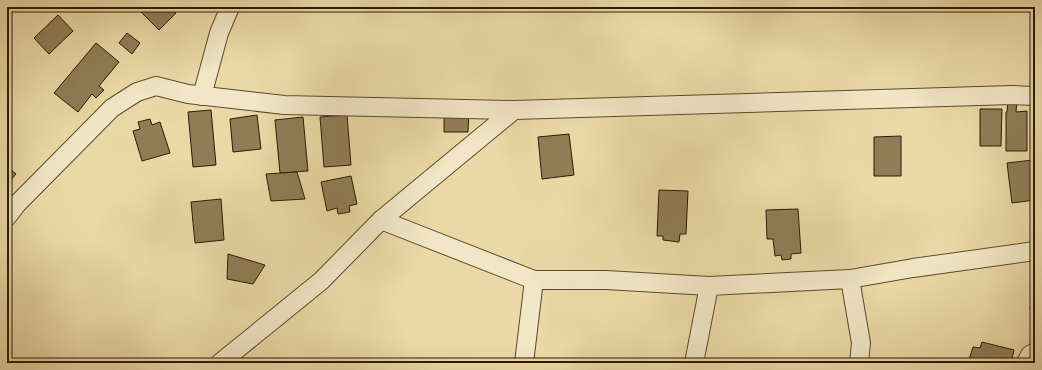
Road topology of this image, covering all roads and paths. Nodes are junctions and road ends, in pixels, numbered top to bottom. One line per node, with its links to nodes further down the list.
1 (230, 7): 2 (street)
2 (202, 96): 4 (street); 5 (street)
3 (1035, 96): 4 (street)
4 (514, 110): 6 (street)
5 (7, 217)
6 (381, 220): 9 (street); 12 (street)
7 (1035, 251): 8 (street)
8 (850, 279): 10 (street); 15 (street)
9 (534, 280): 10 (street); 13 (street)
10 (709, 286): 14 (street)
11 (1035, 352): 16 (street)
12 (220, 363)
13 (524, 363)
14 (694, 363)
15 (858, 363)
16 (1026, 363)

